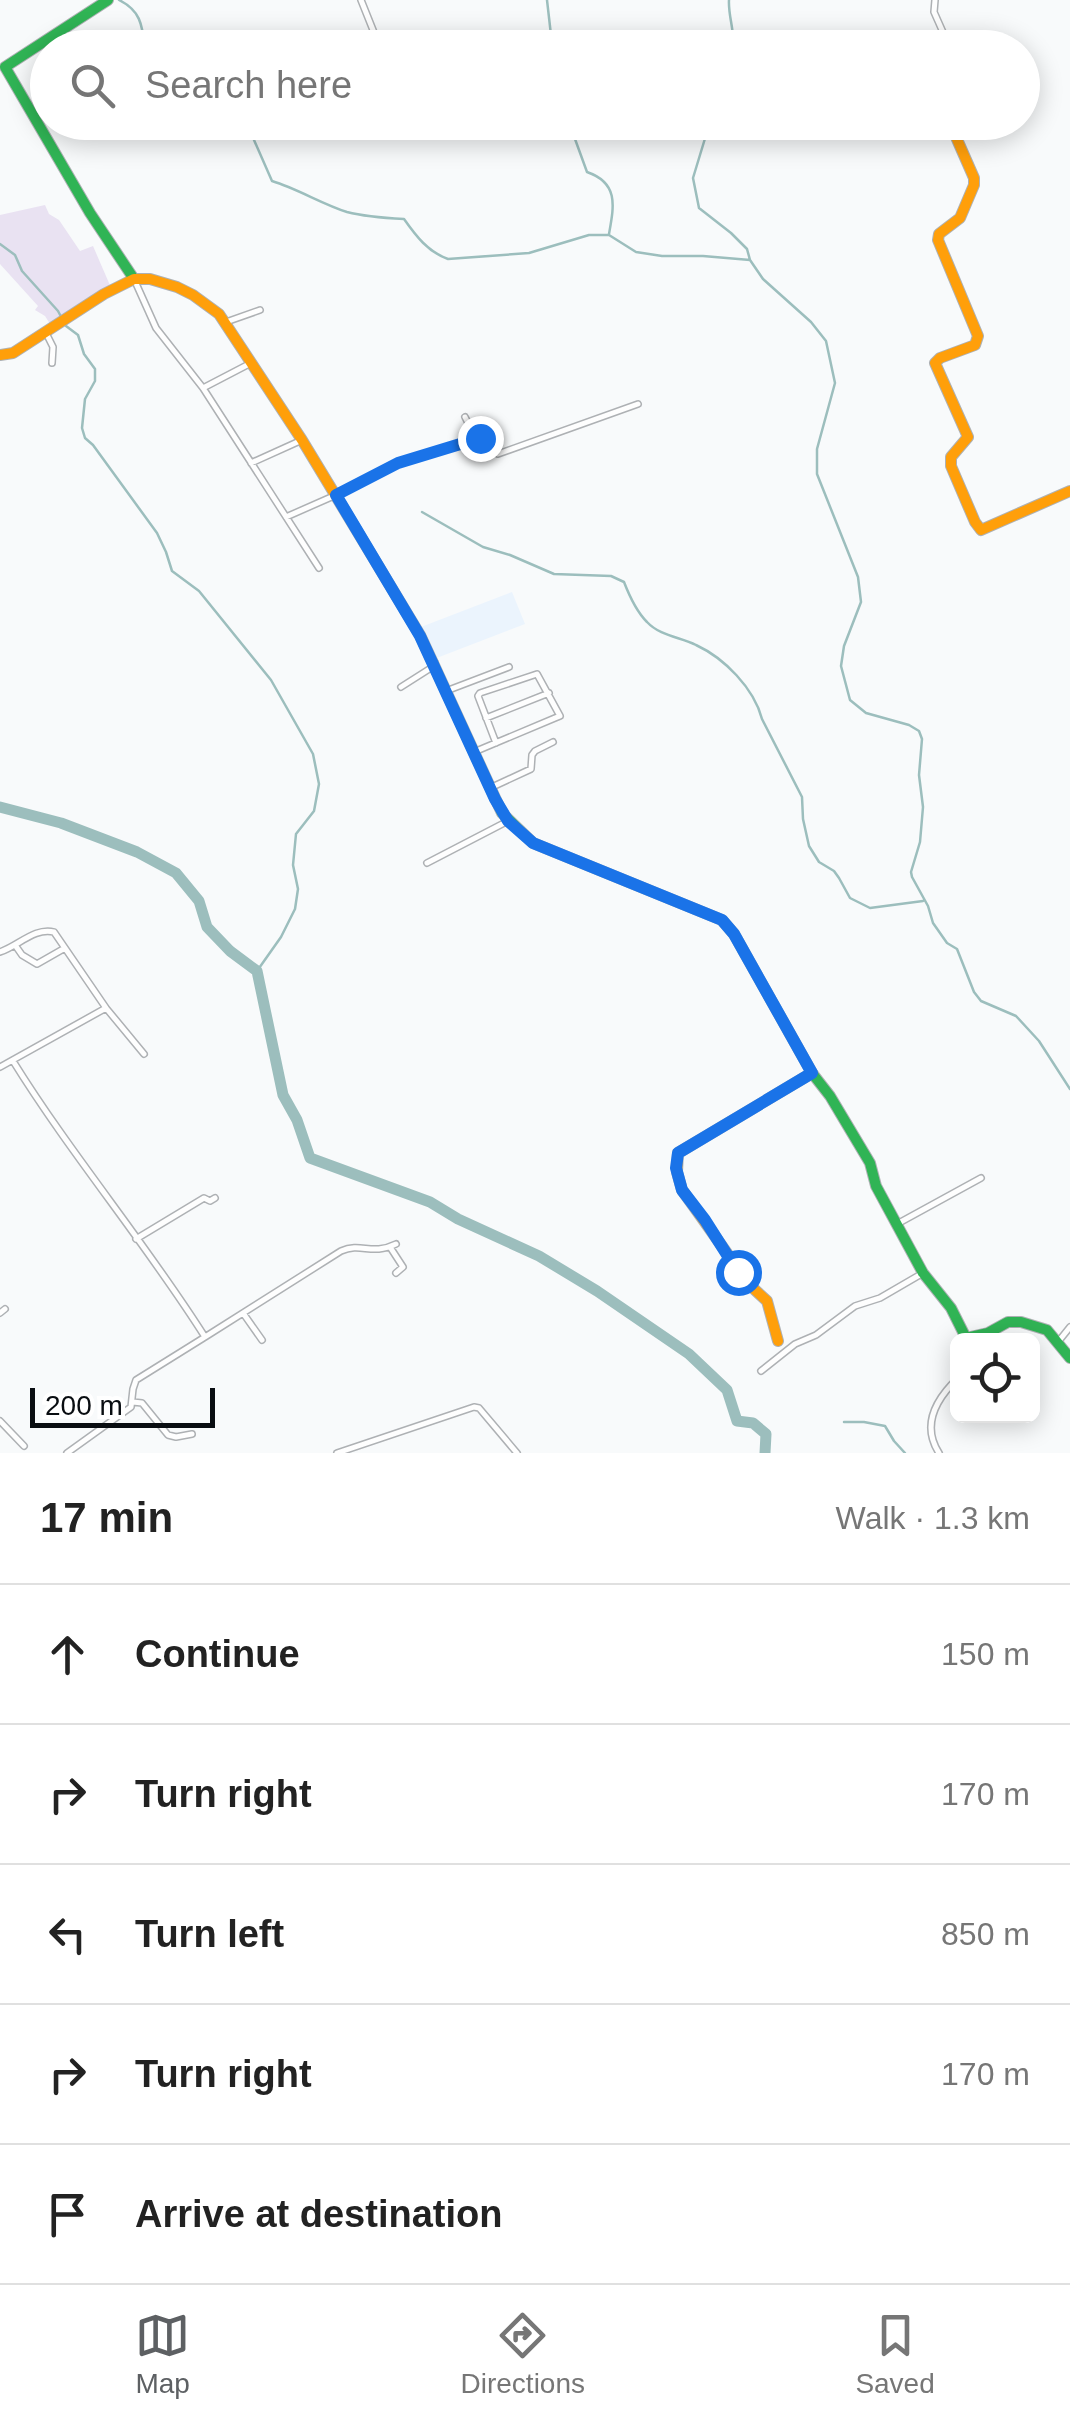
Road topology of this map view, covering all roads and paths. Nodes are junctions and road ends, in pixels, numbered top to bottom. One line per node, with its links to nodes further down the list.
1 (360, 0): 5 (street)
2 (935, 0): 6 (street)
3 (104, 3): 4 (street)
4 (59, 30)
5 (374, 30)
6 (942, 30)
7 (30, 47): 8 (street)
8 (2, 64): 9 (street)
9 (30, 111)
10 (47, 140): 12 (street)
11 (957, 140): 25 (street)
12 (134, 280): 14 (street); 15 (street); 19 (street)
13 (260, 310): 14 (street)
14 (226, 322): 17 (street)
15 (45, 332): 16 (street); 18 (street)
16 (0, 356)
17 (251, 363): 19 (street); 22 (street)
18 (52, 364)
19 (203, 388): 24 (street)
20 (638, 404): 23 (street)
21 (465, 417): 23 (street)
22 (302, 440): 24 (street); 26 (street)
23 (473, 440): 26 (street)
24 (251, 463): 27 (street)
25 (1070, 491)
26 (336, 495): 27 (street); 29 (street)
27 (286, 517): 28 (street)
28 (319, 568)
29 (434, 666): 31 (street); 32 (street)
30 (509, 668): 32 (street)
31 (401, 686)
32 (446, 692): 37 (street)
33 (548, 693): 34 (street); 34 (street); 36 (street)
34 (486, 718): 36 (street)
35 (553, 742): 38 (street)
36 (496, 743): 37 (street)
37 (474, 752): 38 (street)
38 (490, 788): 39 (street)
39 (508, 821): 40 (street); 48 (street)
40 (426, 863)
41 (15, 945): 42 (street); 42 (street); 43 (street)
42 (65, 948): 44 (street)
43 (0, 952)
44 (106, 1008): 45 (street); 46 (street)
45 (144, 1054)
46 (13, 1061): 47 (street); 52 (street)
47 (0, 1067)
48 (812, 1073): 51 (street); 61 (street)
49 (980, 1178): 51 (street)
50 (215, 1198): 52 (street)
51 (897, 1224): 54 (street)
52 (136, 1239): 59 (street)
53 (396, 1273): 55 (street)
54 (923, 1273): 57 (street); 64 (street)
55 (243, 1313): 59 (street); 60 (street)
56 (1070, 1327): 62 (street)
57 (963, 1333)
58 (988, 1333): 62 (street)
59 (205, 1337): 66 (street)
60 (262, 1340)
61 (778, 1342)
62 (1058, 1342): 63 (street)
63 (1070, 1358)
64 (761, 1371)
65 (950, 1387): 73 (street)
66 (133, 1402): 68 (street); 70 (street)
67 (0, 1421): 69 (street)
68 (192, 1434)
69 (24, 1446)
70 (68, 1453)
71 (336, 1453): 72 (street)
72 (517, 1453)
73 (939, 1453)

